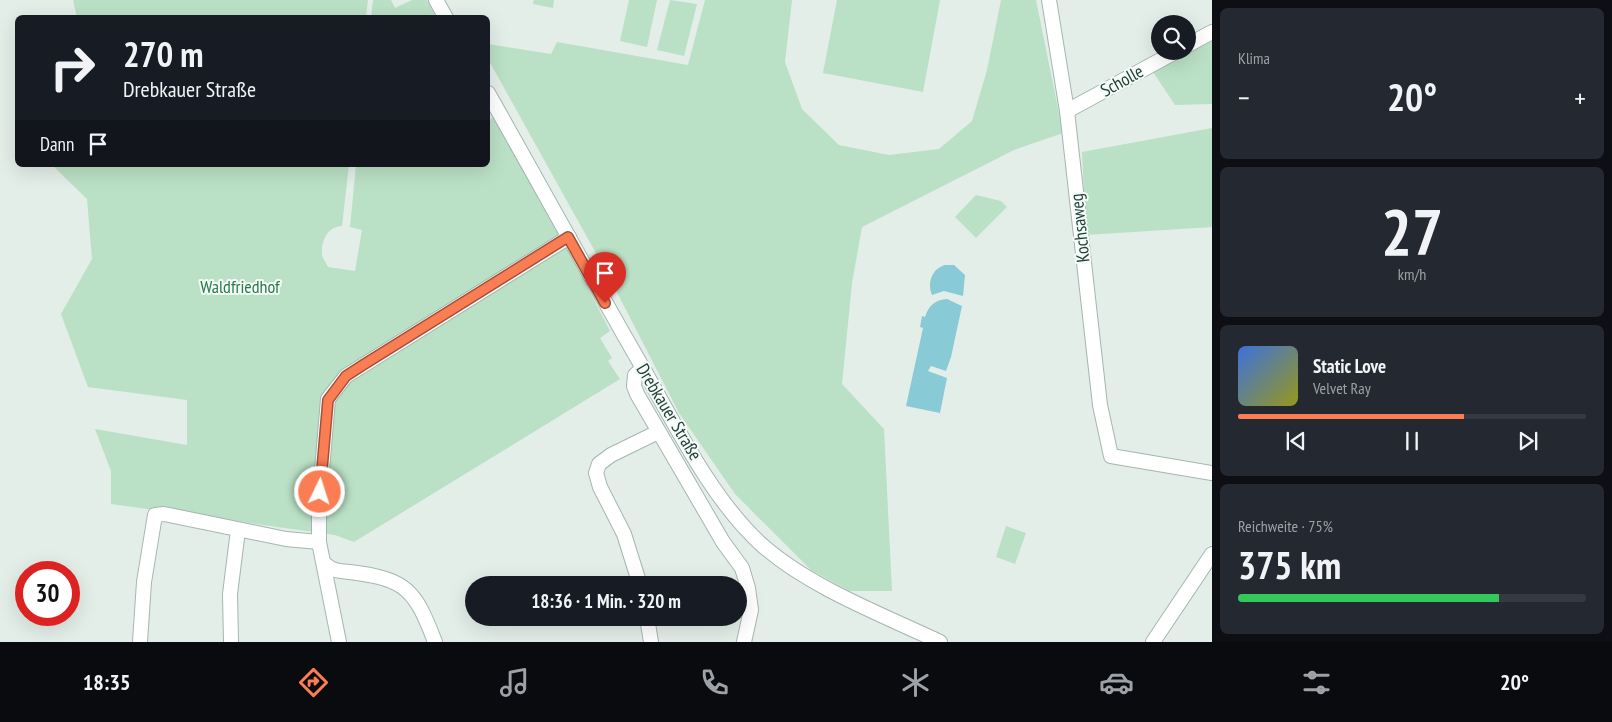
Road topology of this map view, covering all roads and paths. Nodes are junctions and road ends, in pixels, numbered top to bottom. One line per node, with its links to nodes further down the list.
1 (436, 0): 3 (street)
2 (1049, 0): 8 (street, Kochsaweg)
3 (444, 15)
4 (1212, 32): 5 (street)
5 (1196, 41)
6 (1160, 60): 8 (street, Scholle)
7 (490, 97): 9 (street, Drebkauer Straße)
8 (1067, 111): 12 (street, Kochsaweg)
9 (568, 237): 10 (street, Drebkauer Straße); 14 (street)
10 (643, 368): 11 (street); 25 (street, Drebkauer Straße)
11 (658, 432): 17 (street); 24 (street)
12 (1212, 473)
13 (238, 530): 14 (street); 19 (street); 20 (street)
14 (319, 542): 16 (street)
15 (1212, 554): 26 (street)
16 (325, 564): 21 (street); 22 (street)
17 (637, 576)
18 (648, 626): 23 (street)
19 (140, 642)
20 (231, 642)
21 (339, 642)
22 (435, 642)
23 (651, 642)
24 (744, 642)
25 (940, 642)
26 (1153, 642)

